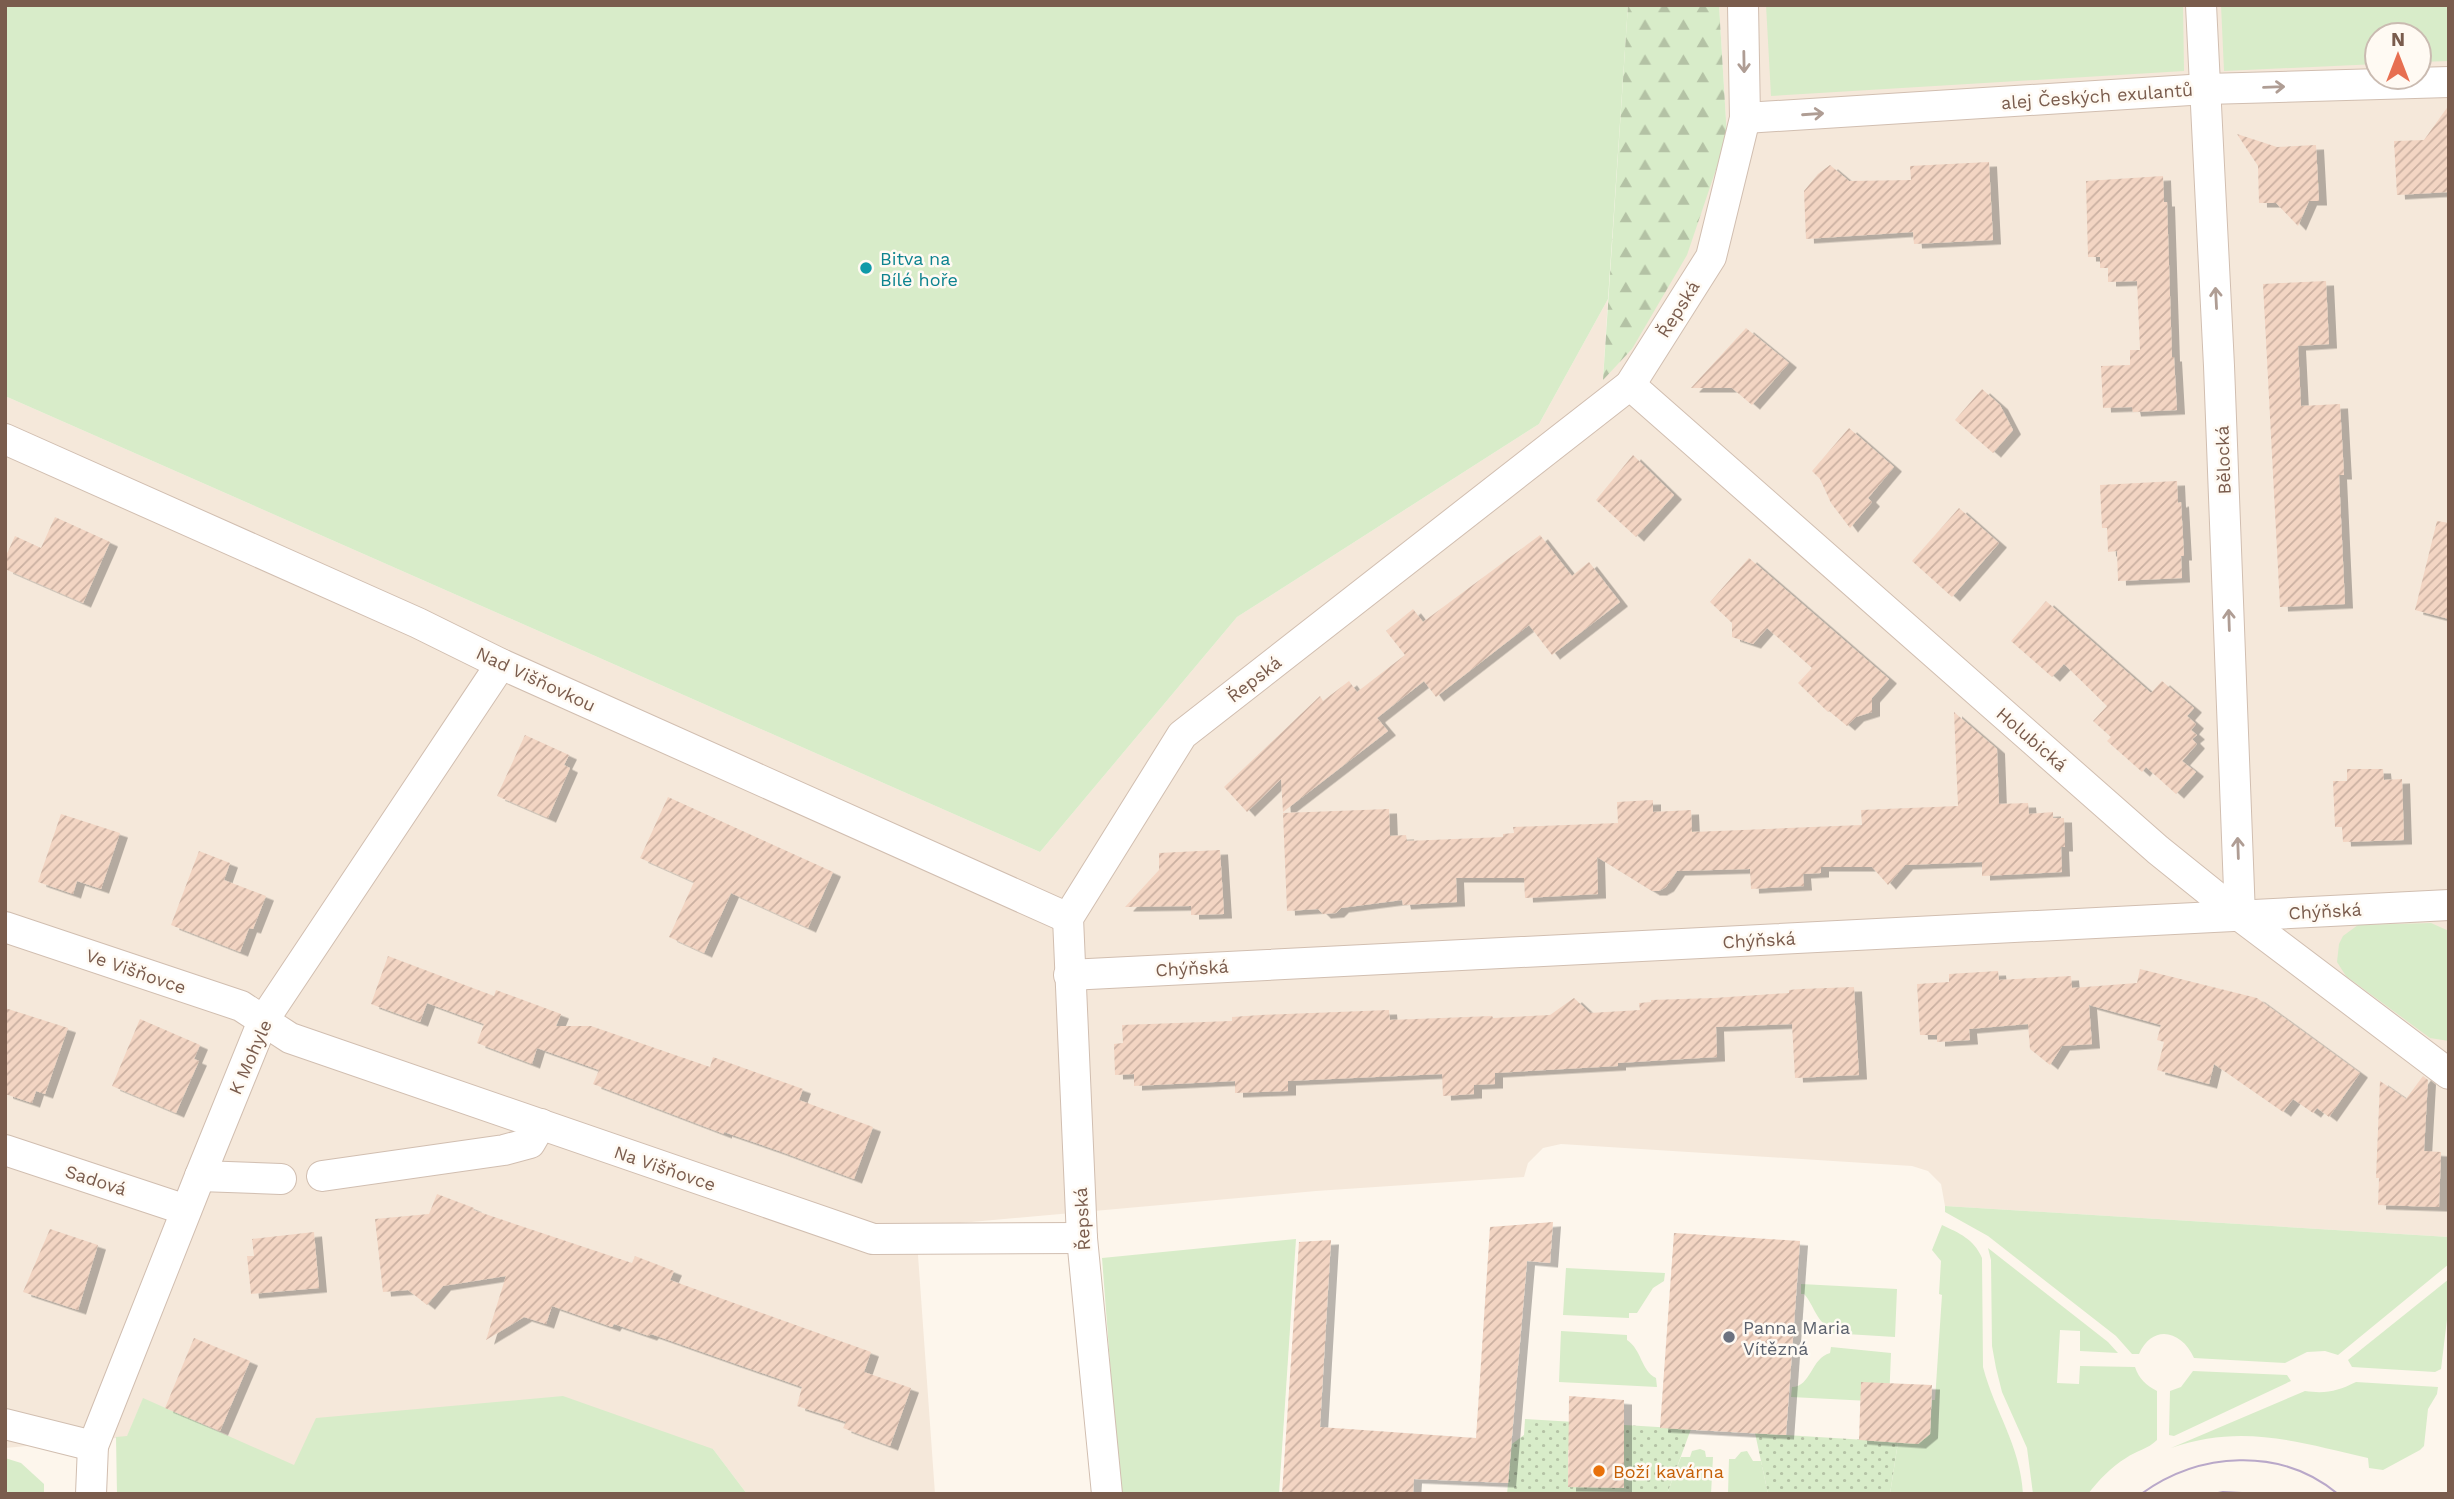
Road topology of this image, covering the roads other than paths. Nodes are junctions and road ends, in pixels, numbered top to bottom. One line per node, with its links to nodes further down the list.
1 (1743, 5): 5 (street, Řepská, one-way to 5)
2 (2201, 5): 4 (street, Bělocká)
3 (2449, 82): 4 (street, alej Českých exulantů, one-way to 3)
4 (2206, 89): 5 (street, alej Českých exulantů, one-way to 4); 10 (street, Bělocká, one-way to 4)
5 (1745, 118): 6 (street, Řepská)
6 (1630, 385): 10 (street, Holubická); 11 (street, Řepská)
7 (5, 439): 8 (street, Nad Višňovkou)
8 (501, 664): 11 (street, Nad Višňovkou); 14 (street, K Mohyle)
9 (2449, 905): 10 (street, Chýňská)
10 (2240, 916): 13 (street, Chýňská); 15 (street, Holubická)
11 (1068, 918): 13 (street, Řepská)
12 (5, 927): 14 (street, Ve Višňovce)
13 (1069, 975): 22 (street, Řepská)
14 (263, 1021): 16 (street, Na Višňovce); 18 (street, K Mohyle)
15 (2449, 1074)
16 (541, 1125): 19 (street); 22 (street, Na Višňovce)
17 (5, 1150): 21 (street, Sadová)
18 (200, 1175): 20 (street); 21 (street, K Mohyle)
19 (322, 1175)
20 (281, 1179)
21 (186, 1210): 24 (street, K Mohyle)
22 (1082, 1238): 26 (street, Řepská)
23 (5, 1424): 24 (street)
24 (93, 1446): 25 (street, K Mohyle)
25 (91, 1494)
26 (1107, 1494)

